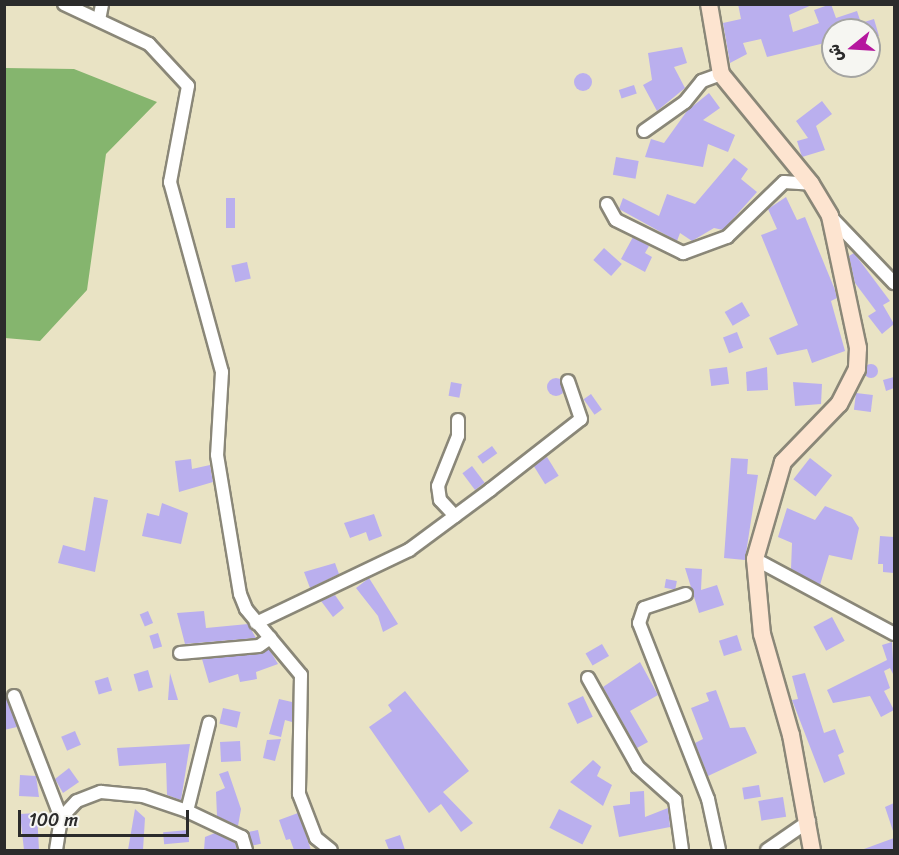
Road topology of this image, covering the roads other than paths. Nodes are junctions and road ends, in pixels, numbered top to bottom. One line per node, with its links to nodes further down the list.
1 (63, 4): 4 (street)
2 (102, 4): 4 (street)
3 (709, 4): 5 (main road)
4 (99, 20): 16 (street)
5 (721, 74): 6 (street); 7 (main road)
6 (644, 131)
7 (811, 184): 8 (street); 9 (main road)
8 (607, 204)
9 (830, 216): 10 (street); 14 (main road)
10 (894, 283)
11 (568, 381): 13 (street)
12 (458, 420): 13 (street)
13 (455, 516): 16 (street)
14 (755, 559): 17 (street); 25 (main road)
15 (686, 594): 30 (street)
16 (256, 623): 18 (street)
17 (894, 634)
18 (270, 638): 19 (street); 28 (street)
19 (180, 652)
20 (588, 678): 29 (street)
21 (14, 696): 24 (street)
22 (209, 723): 23 (street)
23 (187, 811): 24 (street); 27 (street)
24 (61, 818): 26 (street)
25 (809, 821): 31 (street); 32 (main road)
26 (56, 850)
27 (246, 850)
28 (332, 850)
29 (682, 850)
30 (719, 850)
31 (767, 850)
32 (812, 850)

